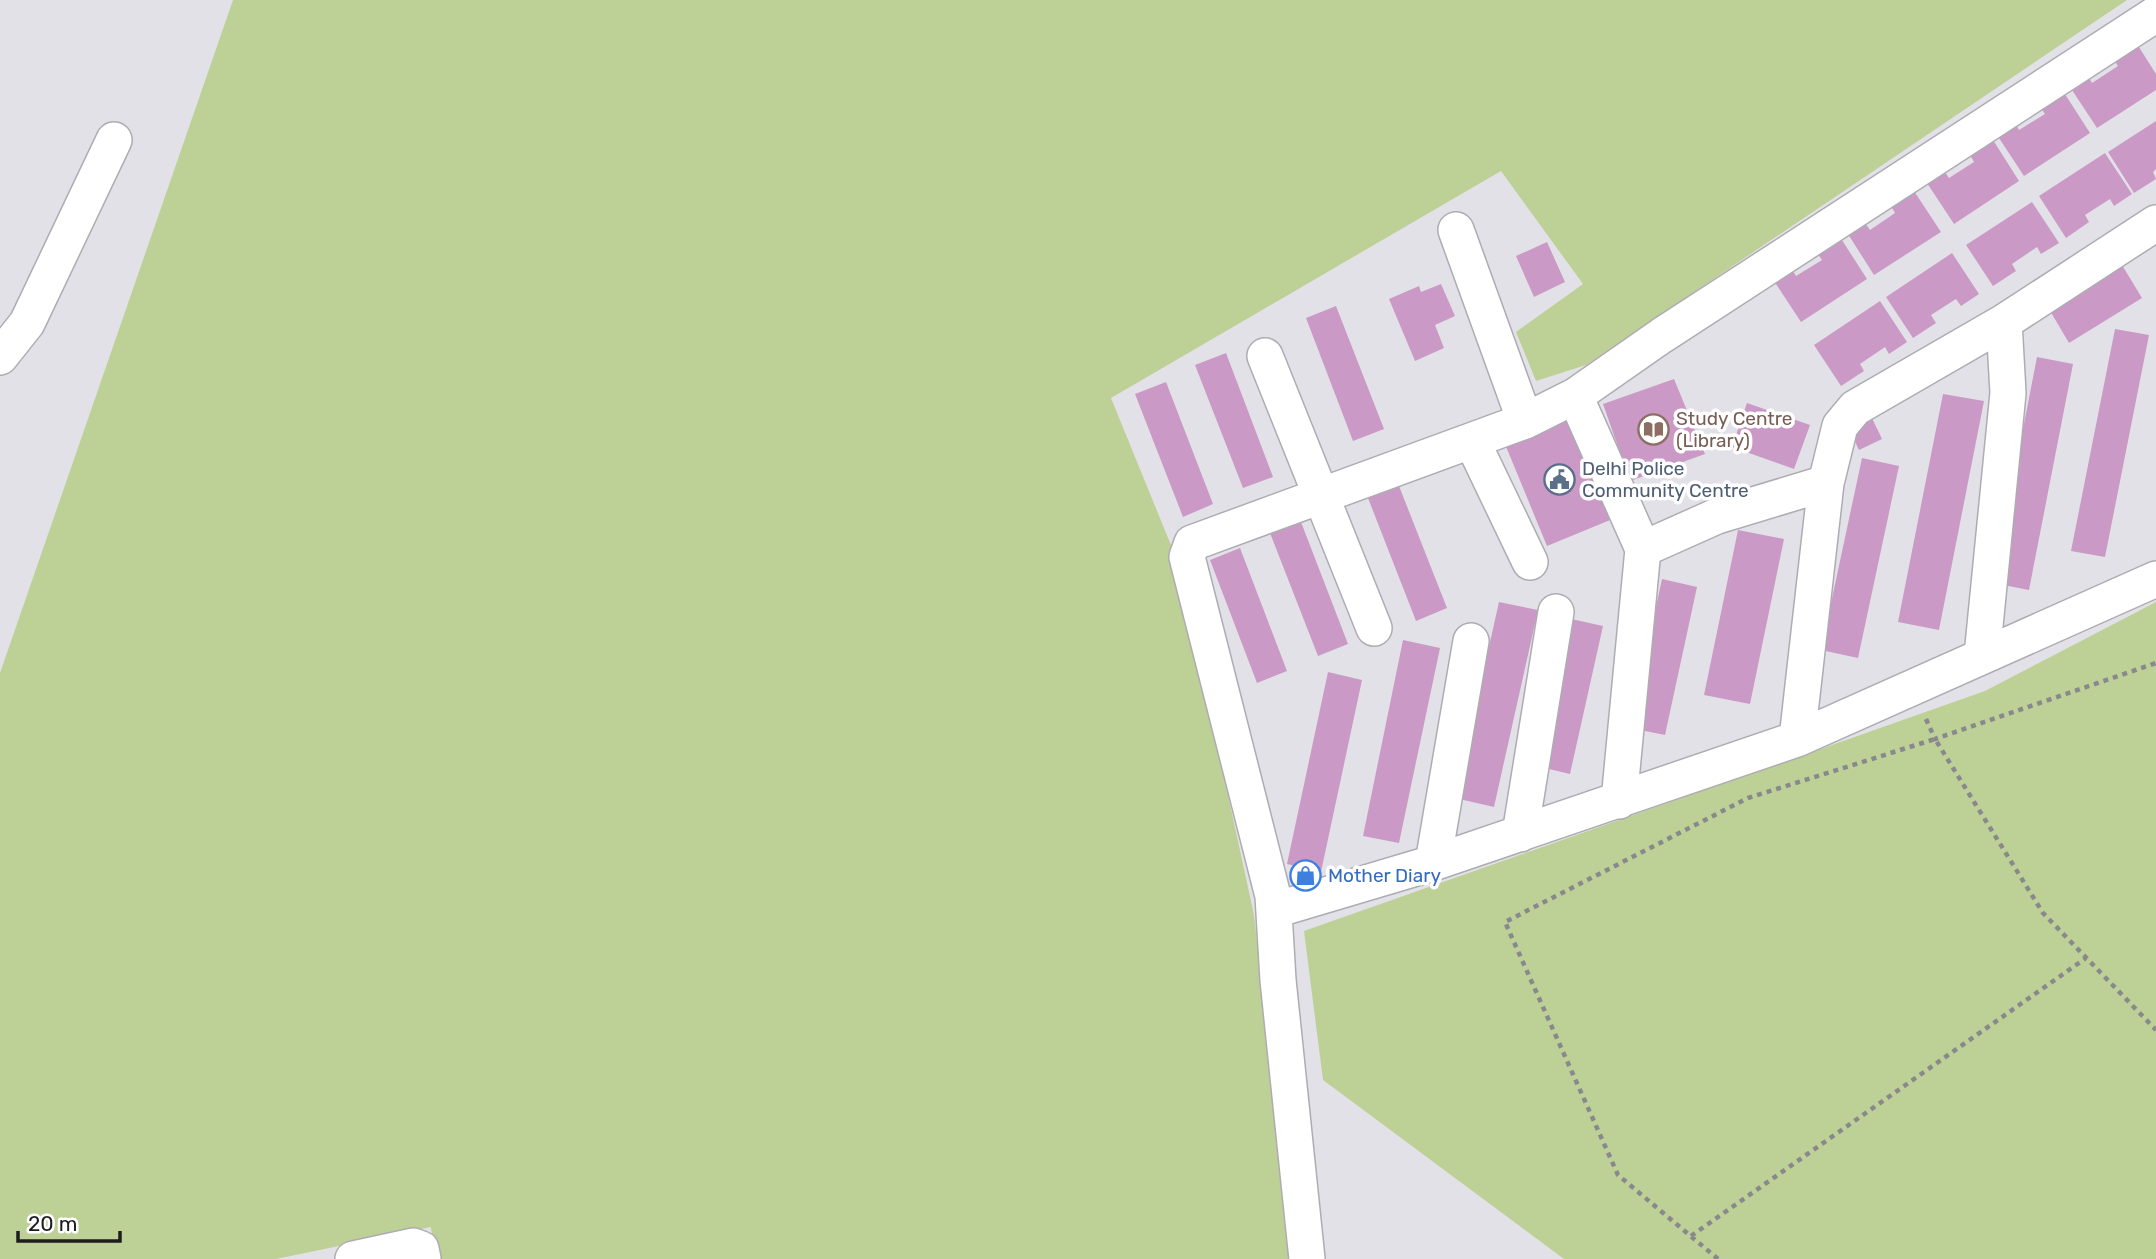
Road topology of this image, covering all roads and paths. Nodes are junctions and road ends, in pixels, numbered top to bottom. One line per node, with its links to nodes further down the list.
1 (2156, 15): 8 (street)
2 (114, 140): 7 (street)
3 (1456, 230): 9 (street)
4 (2153, 235): 5 (street)
5 (2004, 322): 11 (street); 19 (street)
6 (1265, 356): 12 (street)
7 (0, 357)
8 (1575, 396): 9 (street); 13 (street)
9 (1525, 421): 10 (street)
10 (1472, 441): 12 (street); 14 (street)
11 (1826, 483): 13 (street); 22 (street)
12 (1322, 497): 17 (street); 27 (street)
13 (1643, 550): 24 (street)
14 (1530, 562)
15 (2155, 573): 19 (street)
16 (1556, 612): 25 (street)
17 (1374, 628)
18 (1471, 642): 26 (street)
19 (1982, 656): 21 (street)
20 (2156, 663): 23 (path)
21 (1910, 687): 22 (street); 23 (path)
22 (1797, 739): 24 (street)
23 (1935, 739): 28 (path); 30 (path)
24 (1619, 801): 25 (street)
25 (1520, 834): 26 (street)
26 (1433, 863): 27 (street)
27 (1275, 911): 33 (street)
28 (2086, 958): 29 (path); 30 (path)
29 (2156, 1030)
30 (1691, 1236): 34 (path)
31 (353, 1259): 32 (street)
32 (423, 1259)
33 (1307, 1259)
34 (1718, 1259)

